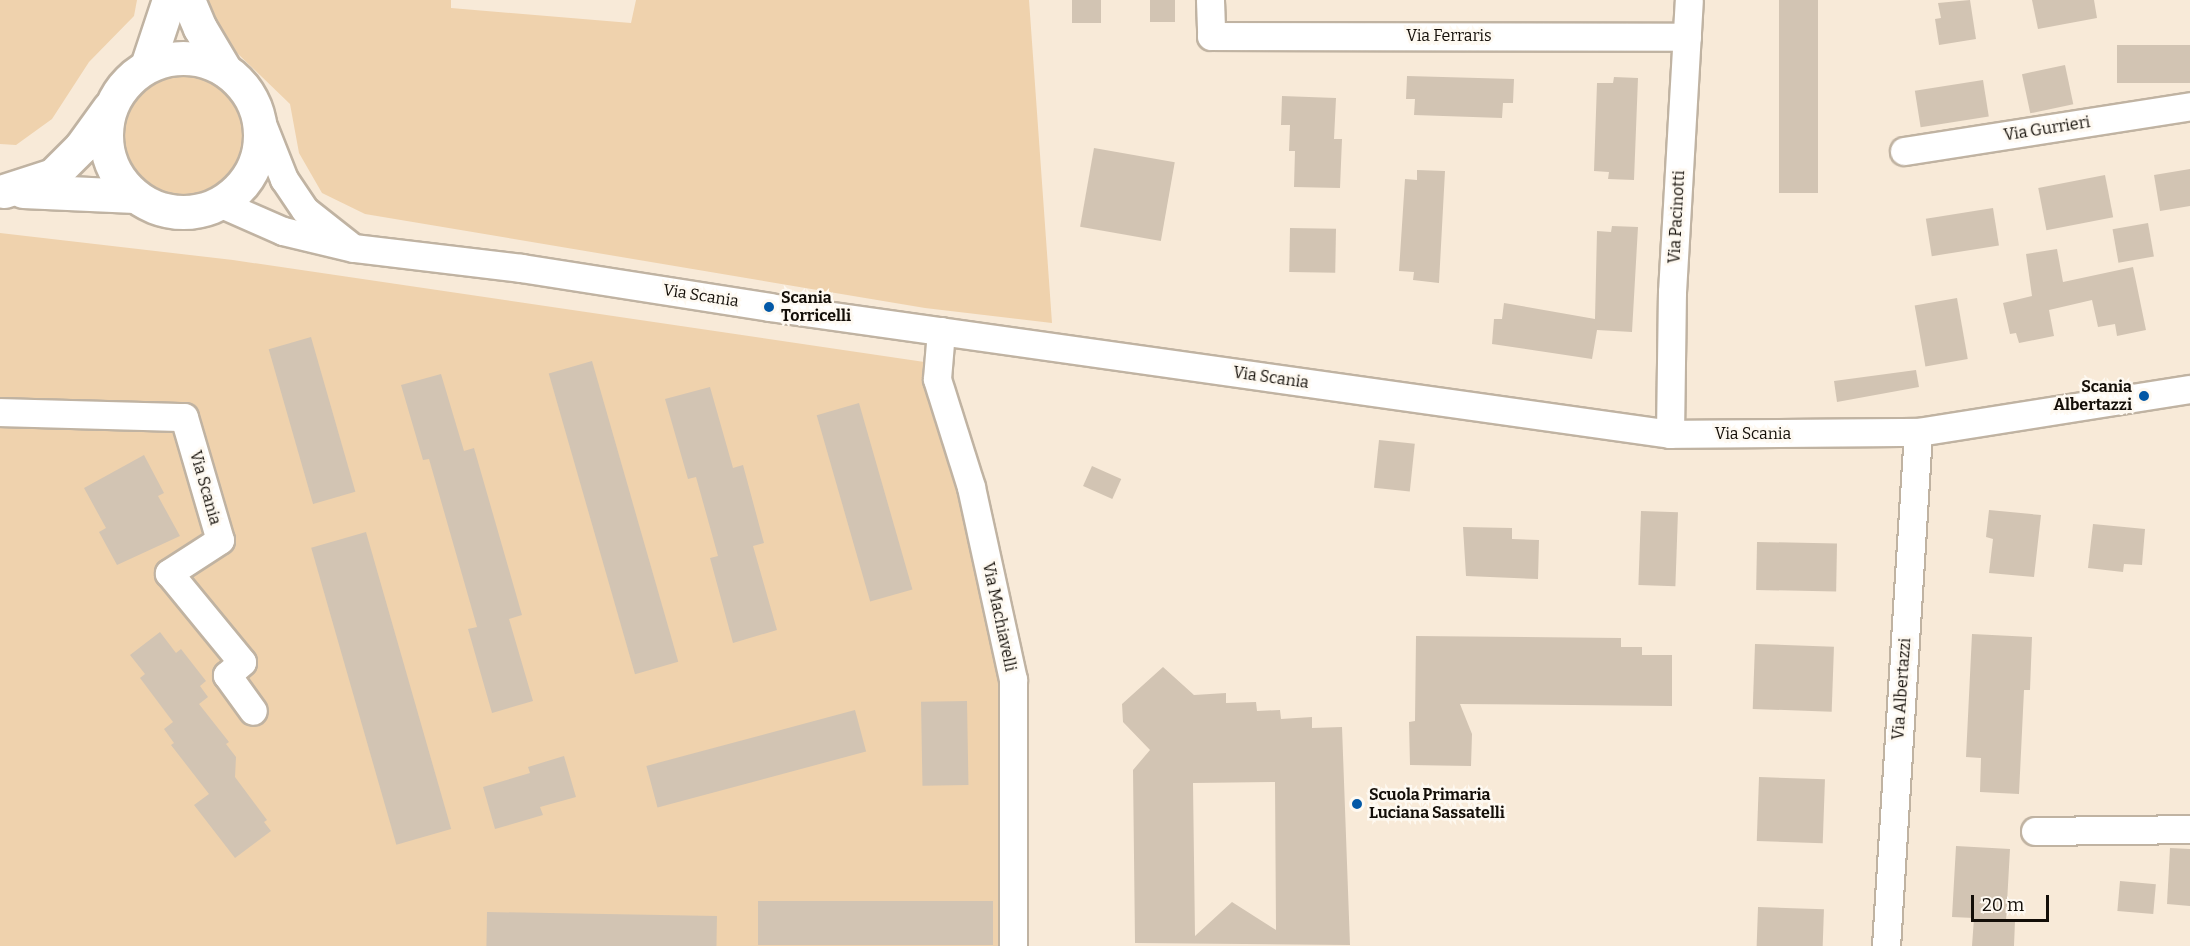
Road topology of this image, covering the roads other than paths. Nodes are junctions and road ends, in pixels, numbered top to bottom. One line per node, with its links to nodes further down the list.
1 (169, 0): 6 (main road)
2 (188, 0): 7 (main road)
3 (1210, 0): 5 (street, Via Ferraris)
4 (1689, 0): 5 (street, Via Pacinotti)
5 (1686, 37): 20 (street, Via Pacinotti)
6 (147, 66): 7 (main road, Via Scania); 8 (main road, Via Scania)
7 (225, 69): 10 (main road, Via Scania)
8 (110, 106): 12 (main road, Via Scania); 13 (main road, Via Scania)
9 (2190, 106): 11 (street, Via Gurrieri)
10 (259, 116): 14 (main road, Via Scania); 15 (street, Via Scania)
11 (1904, 151)
12 (2, 191): 13 (main road, Via Scania)
13 (135, 196): 14 (main road, Via Scania)
14 (219, 203): 15 (street, Via Scania)
15 (318, 231): 16 (street, Via Scania)
16 (941, 331): 20 (street, Via Scania); 24 (street, Via Machiavelli)
17 (2190, 389): 19 (street, Via Scania)
18 (0, 412): 21 (street, Via Scania)
19 (1918, 432): 20 (street, Via Scania); 25 (street, Via Albertazzi)
20 (1670, 434)
21 (253, 711)
22 (2190, 829): 23 (street)
23 (2035, 831)
24 (1013, 946)
25 (1886, 946)

